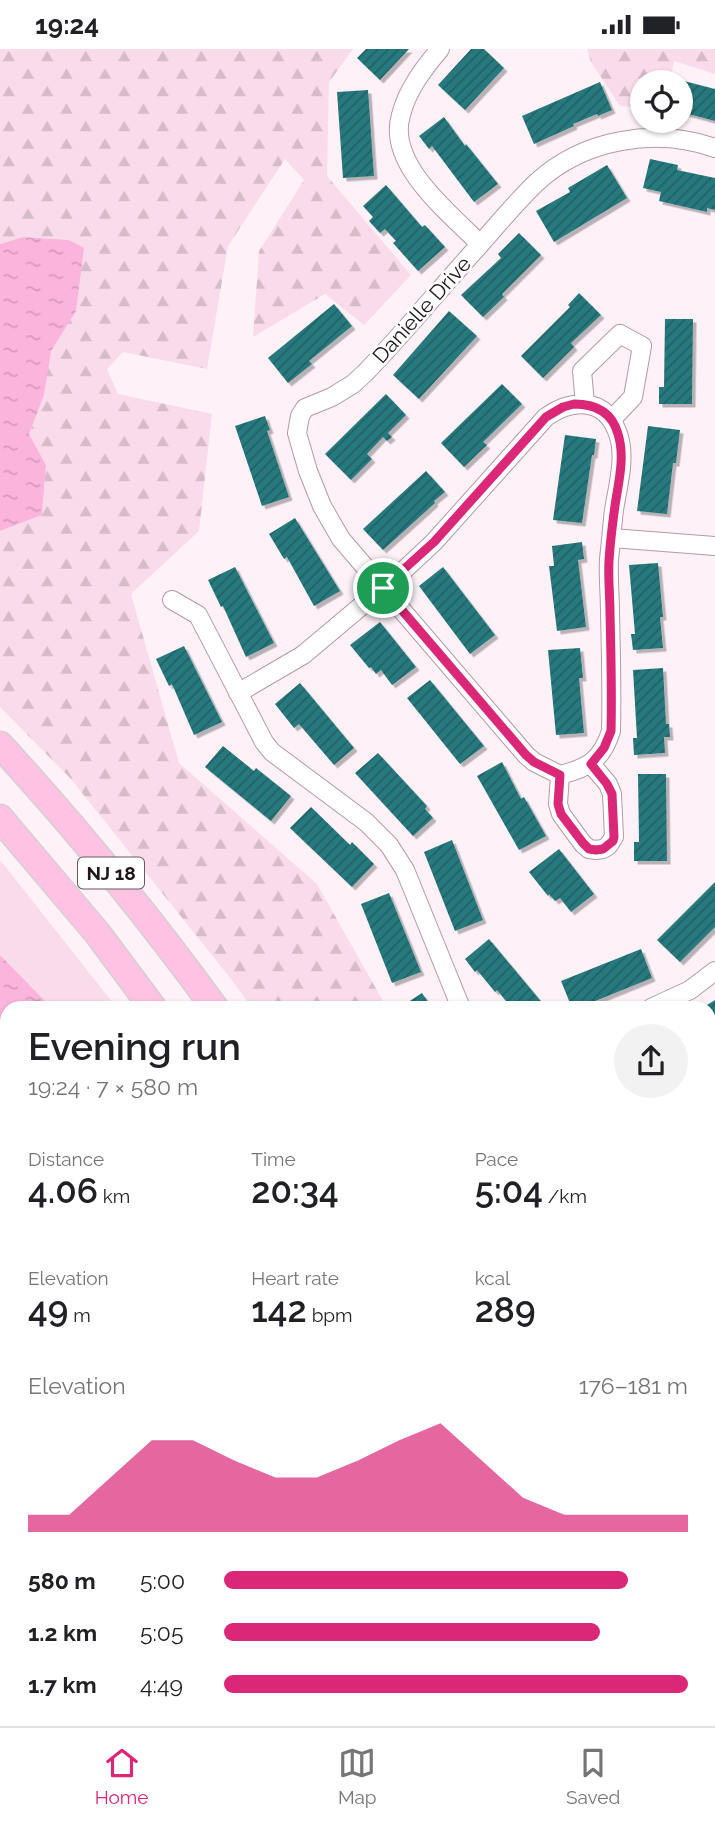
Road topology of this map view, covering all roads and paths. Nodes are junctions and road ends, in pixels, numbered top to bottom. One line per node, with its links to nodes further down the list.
1 (440, 49): 3 (street)
2 (715, 148): 3 (street, Danielle Drive)
3 (481, 244): 8 (street, Danielle Drive)
4 (585, 404): 5 (street); 5 (street); 8 (street)
5 (612, 419): 6 (street)
6 (612, 538): 7 (street); 12 (street)
7 (715, 546)
8 (383, 588): 10 (street); 13 (street, Danielle Drive)
9 (172, 600): 10 (street)
10 (238, 693): 18 (street)
11 (0, 745): 17 (highway, NJ 18)
12 (591, 764): 13 (street); 13 (street)
13 (560, 775)
14 (0, 818): 16 (highway, NJ 18)
15 (715, 971): 19 (street)
16 (148, 1001)
17 (210, 1001)
18 (458, 1001)
19 (666, 1001)

